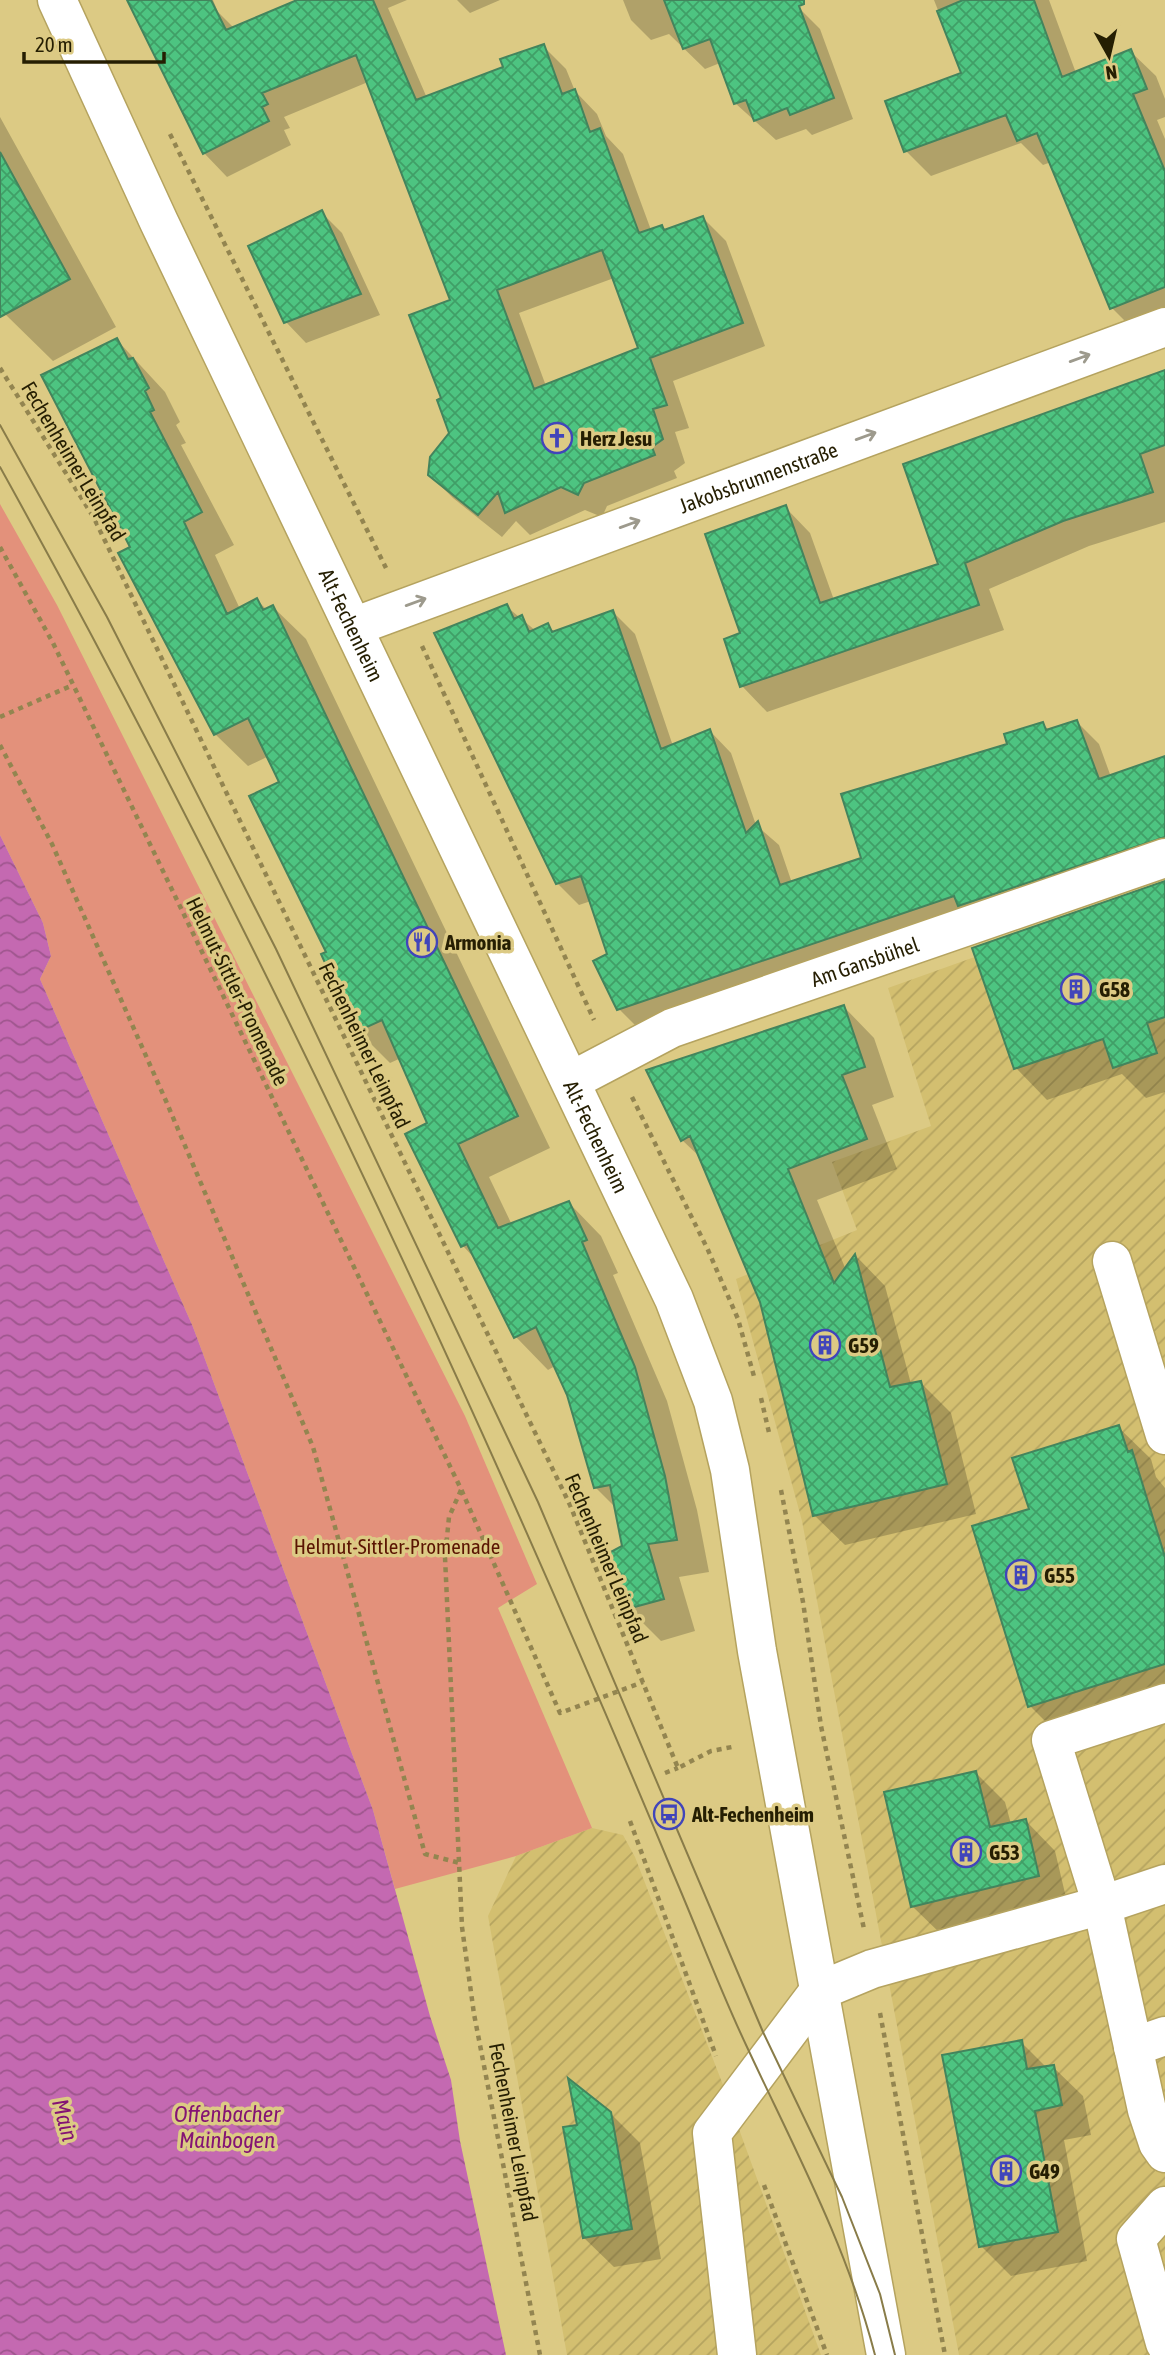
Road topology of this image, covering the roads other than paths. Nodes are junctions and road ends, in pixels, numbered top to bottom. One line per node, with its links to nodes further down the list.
1 (57, 0): 3 (street, Alt-Fechenheim)
2 (1165, 327): 3 (street, Jakobsbrunnenstraße, one-way to 2)
3 (353, 626): 5 (street, Alt-Fechenheim)
4 (1165, 858): 5 (street, Am Gansbühel)
5 (571, 1081): 11 (street, Alt-Fechenheim)
6 (1112, 1261): 7 (street)
7 (1165, 1435)
8 (1165, 1703): 10 (street)
9 (1165, 1884): 10 (street)
10 (1102, 1905): 11 (street); 12 (street)
11 (819, 1991): 16 (street); 17 (street, Alt-Fechenheim)
12 (1149, 2041): 13 (street)
13 (1165, 2153)
14 (1165, 2206): 15 (street)
15 (1165, 2343)
16 (737, 2355)
17 (886, 2355)

